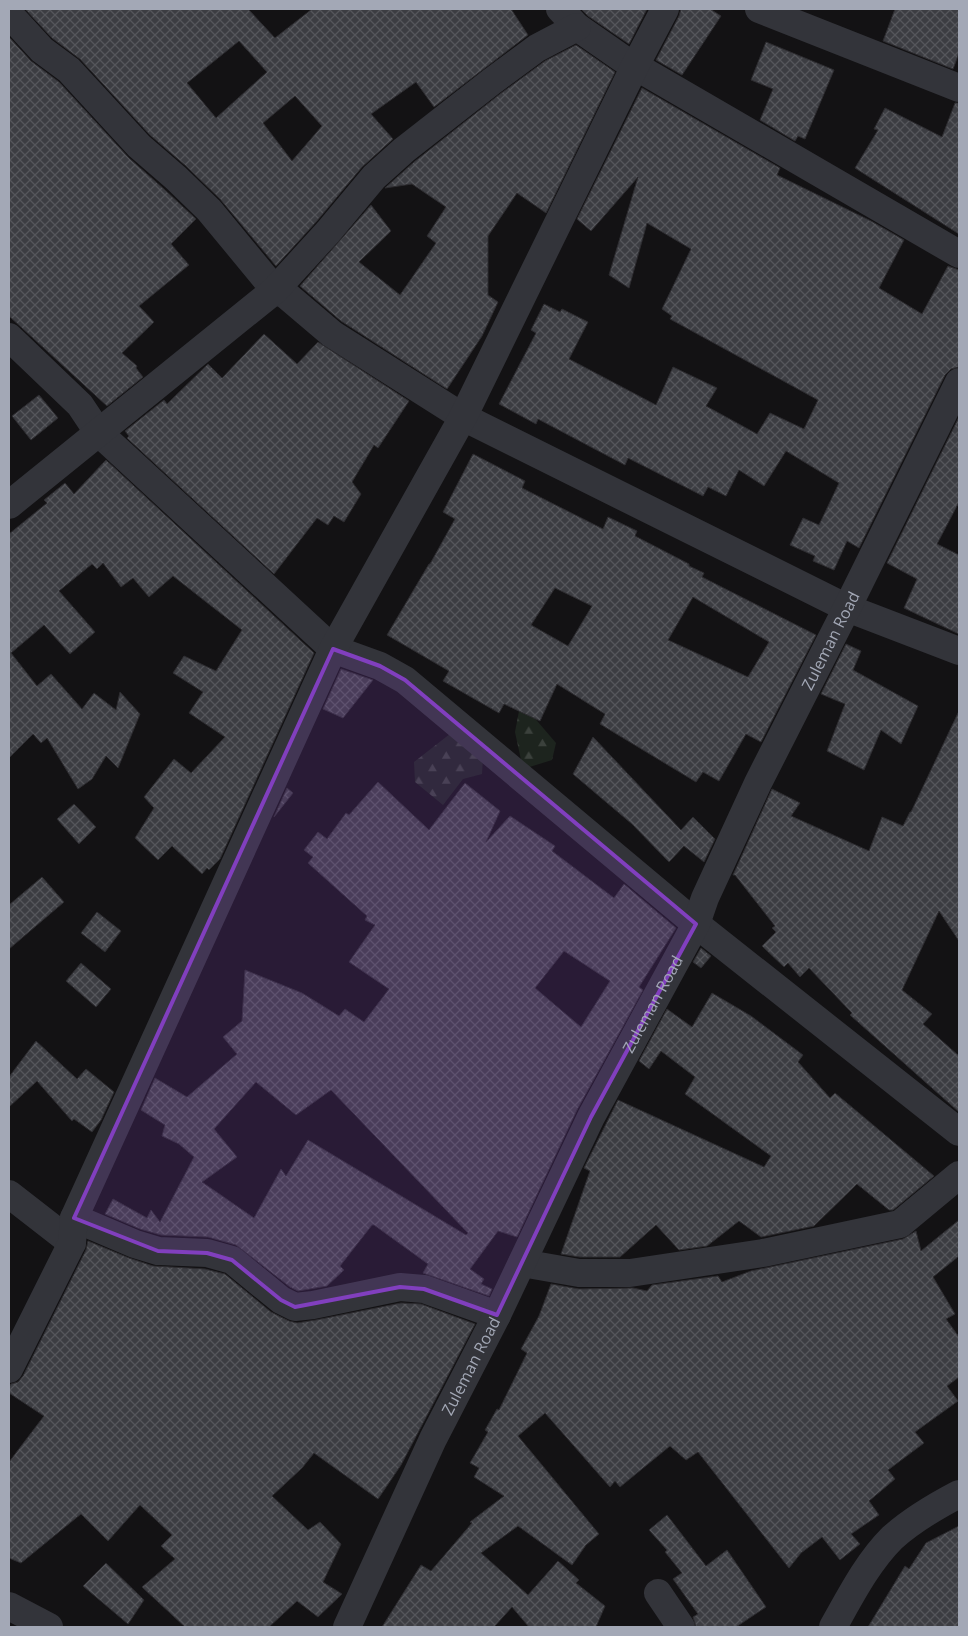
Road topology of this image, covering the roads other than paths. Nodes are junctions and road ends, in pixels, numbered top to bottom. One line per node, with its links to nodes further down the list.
1 (665, 9): 5 (street)
2 (759, 9): 6 (street)
3 (9, 14): 8 (street)
4 (568, 18): 5 (street); 8 (street)
5 (635, 66): 7 (street); 11 (street)
6 (959, 88)
7 (959, 254)
8 (275, 290): 11 (street); 12 (street)
9 (9, 337): 12 (street)
10 (959, 382): 14 (street, Zuleman Road)
11 (463, 417): 14 (street); 15 (street)
12 (98, 432): 13 (street); 15 (street)
13 (9, 505)
14 (847, 608): 16 (street); 17 (street, Zuleman Road)
15 (332, 649): 17 (street); 21 (street)
16 (959, 651)
17 (696, 924): 18 (street); 22 (street, Zuleman Road)
18 (959, 1132)
19 (959, 1175): 22 (street)
20 (9, 1194): 21 (street)
21 (73, 1230): 23 (street); 24 (street)
22 (522, 1263): 23 (street, Zuleman Road)
23 (497, 1315): 29 (street, Zuleman Road)
24 (9, 1369)
25 (959, 1494): 31 (street)
26 (658, 1593): 30 (street)
27 (9, 1606): 28 (street)
28 (49, 1627)
29 (347, 1627)
30 (681, 1627)
31 (833, 1627)

